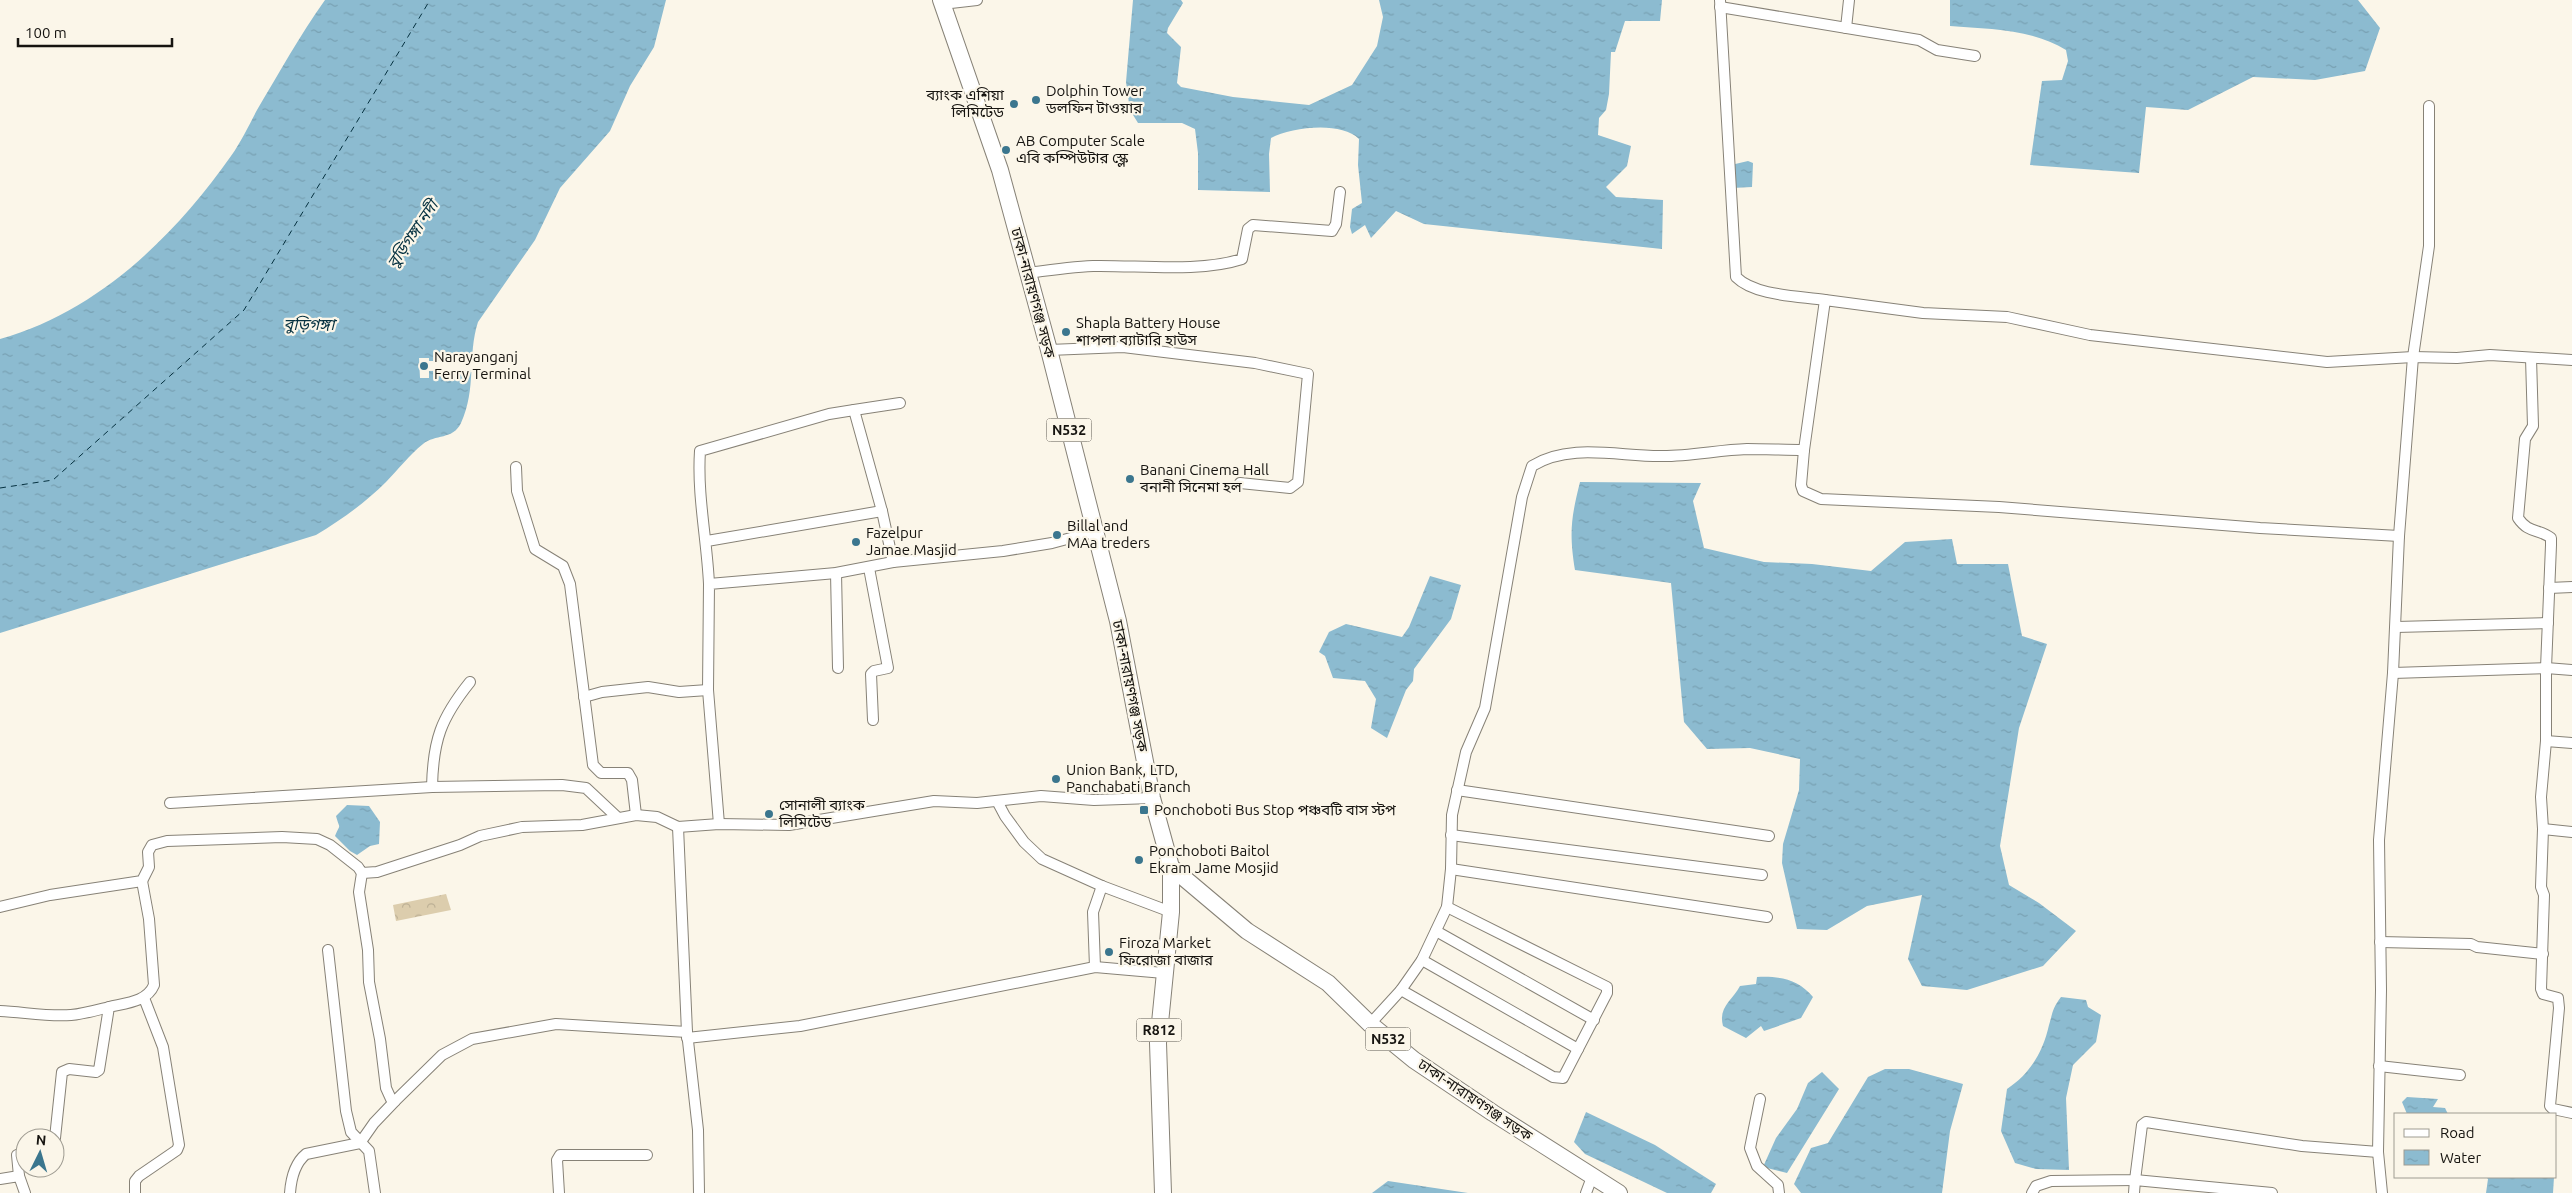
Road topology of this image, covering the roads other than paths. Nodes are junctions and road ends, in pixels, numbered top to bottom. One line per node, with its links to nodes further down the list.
1 (977, 0): 3 (street)
2 (1849, 0): 5 (street)
3 (941, 2): 9 (main road, ঢাকা-নারায়ণগঞ্জ সড়ক / N532)
4 (1720, 4): 5 (street); 10 (street)
5 (1846, 28): 6 (street)
6 (1975, 56)
7 (2428, 106): 12 (street)
8 (1340, 192): 9 (street)
9 (1028, 272): 11 (main road, ঢাকা-নারায়ণগঞ্জ সড়ক / N532)
10 (1825, 300): 12 (street); 17 (street)
11 (1049, 350): 19 (street); 21 (main road, ঢাকা-নারায়ণগঞ্জ সড়ক / N532)
12 (2413, 357): 13 (street); 22 (street)
13 (2531, 358): 14 (street); 29 (street)
14 (2572, 360)
15 (900, 403): 16 (street)
16 (854, 410): 20 (street); 23 (street)
17 (1804, 450): 22 (street); 43 (street)
18 (516, 467): 38 (street)
19 (1240, 482)
20 (882, 510): 23 (street); 24 (street)
21 (1097, 531): 24 (street); 44 (main road, ঢাকা-নারায়ণগঞ্জ সড়ক / N532)
22 (2399, 536): 31 (street)
23 (707, 540): 27 (street)
24 (893, 562): 25 (street)
25 (869, 568): 26 (street); 39 (street)
26 (836, 573): 27 (street); 32 (street)
27 (709, 584): 37 (street)
28 (2572, 587): 29 (street)
29 (2549, 588): 30 (street)
30 (2548, 624): 31 (street); 33 (street)
31 (2396, 627): 35 (street)
32 (838, 668)
33 (2546, 668): 34 (street); 35 (street); 40 (street)
34 (2572, 670)
35 (2393, 673): 66 (street)
36 (470, 682): 42 (street)
37 (708, 690): 38 (street); 49 (street)
38 (584, 697): 47 (street)
39 (873, 720)
40 (2546, 741): 41 (street); 51 (street)
41 (2572, 743)
42 (432, 787): 46 (street); 48 (street)
43 (1457, 790): 53 (street); 54 (street)
44 (1152, 798): 45 (street); 55 (main road, ঢাকা-নারায়ণগঞ্জ সড়ক / N532)
45 (997, 801): 49 (street); 60 (street)
46 (170, 803)
47 (636, 815): 48 (street); 50 (street)
48 (618, 818): 57 (street)
49 (719, 824): 50 (street)
50 (678, 827): 78 (street)
51 (2543, 829): 52 (street); 68 (street)
52 (2572, 832)
53 (1450, 835): 56 (street); 58 (street)
54 (1768, 836)
55 (1171, 867): 63 (main road, R812); 77 (main road, ঢাকা-নারায়ণগঞ্জ সড়ক / N532)
56 (1451, 870): 62 (street); 64 (street)
57 (362, 873): 59 (street); 83 (street)
58 (1762, 875)
59 (142, 881): 61 (street); 73 (street)
60 (1102, 886): 63 (street); 70 (street)
61 (0, 907)
62 (1446, 907): 65 (street); 76 (street)
63 (1171, 912): 71 (main road, R812)
64 (1767, 917)
65 (1436, 931): 69 (street); 76 (street)
66 (2380, 942): 68 (street); 80 (street)
67 (328, 950): 86 (street)
68 (2543, 954): 84 (street)
69 (1422, 960): 72 (street); 79 (street)
70 (1095, 967): 71 (street); 78 (street)
71 (1164, 973): 100 (main road, R812)
72 (1401, 990): 77 (street); 79 (street)
73 (144, 998): 74 (street); 95 (street)
74 (109, 1007): 75 (street); 85 (street)
75 (0, 1011)
76 (1594, 1020): 79 (street)
77 (1370, 1024): 90 (main road, ঢাকা-নারায়ণগঞ্জ সড়ক / N532)
78 (687, 1035): 83 (street); 99 (street)
79 (1578, 1049)
80 (2379, 1066): 81 (street); 87 (street)
81 (2460, 1075)
82 (1760, 1098): 103 (street)
83 (395, 1101): 86 (street)
84 (2572, 1113)
85 (57, 1128)
86 (360, 1143): 96 (street); 97 (street)
87 (2378, 1152): 93 (street); 106 (street)
88 (647, 1155): 98 (street)
89 (15, 1177): 92 (street)
90 (1592, 1177): 101 (street); 102 (main road, ঢাকা-নারায়ণগঞ্জ সড়ক / N532)
91 (20, 1178): 94 (street)
92 (0, 1179)
93 (2135, 1187): 104 (street); 105 (street)
94 (25, 1193)
95 (135, 1193)
96 (290, 1193)
97 (375, 1193)
98 (559, 1193)
99 (699, 1193)
100 (1163, 1193)
101 (1586, 1193)
102 (1619, 1193)
103 (1779, 1193)
104 (2032, 1193)
105 (2272, 1193)
106 (2382, 1193)

